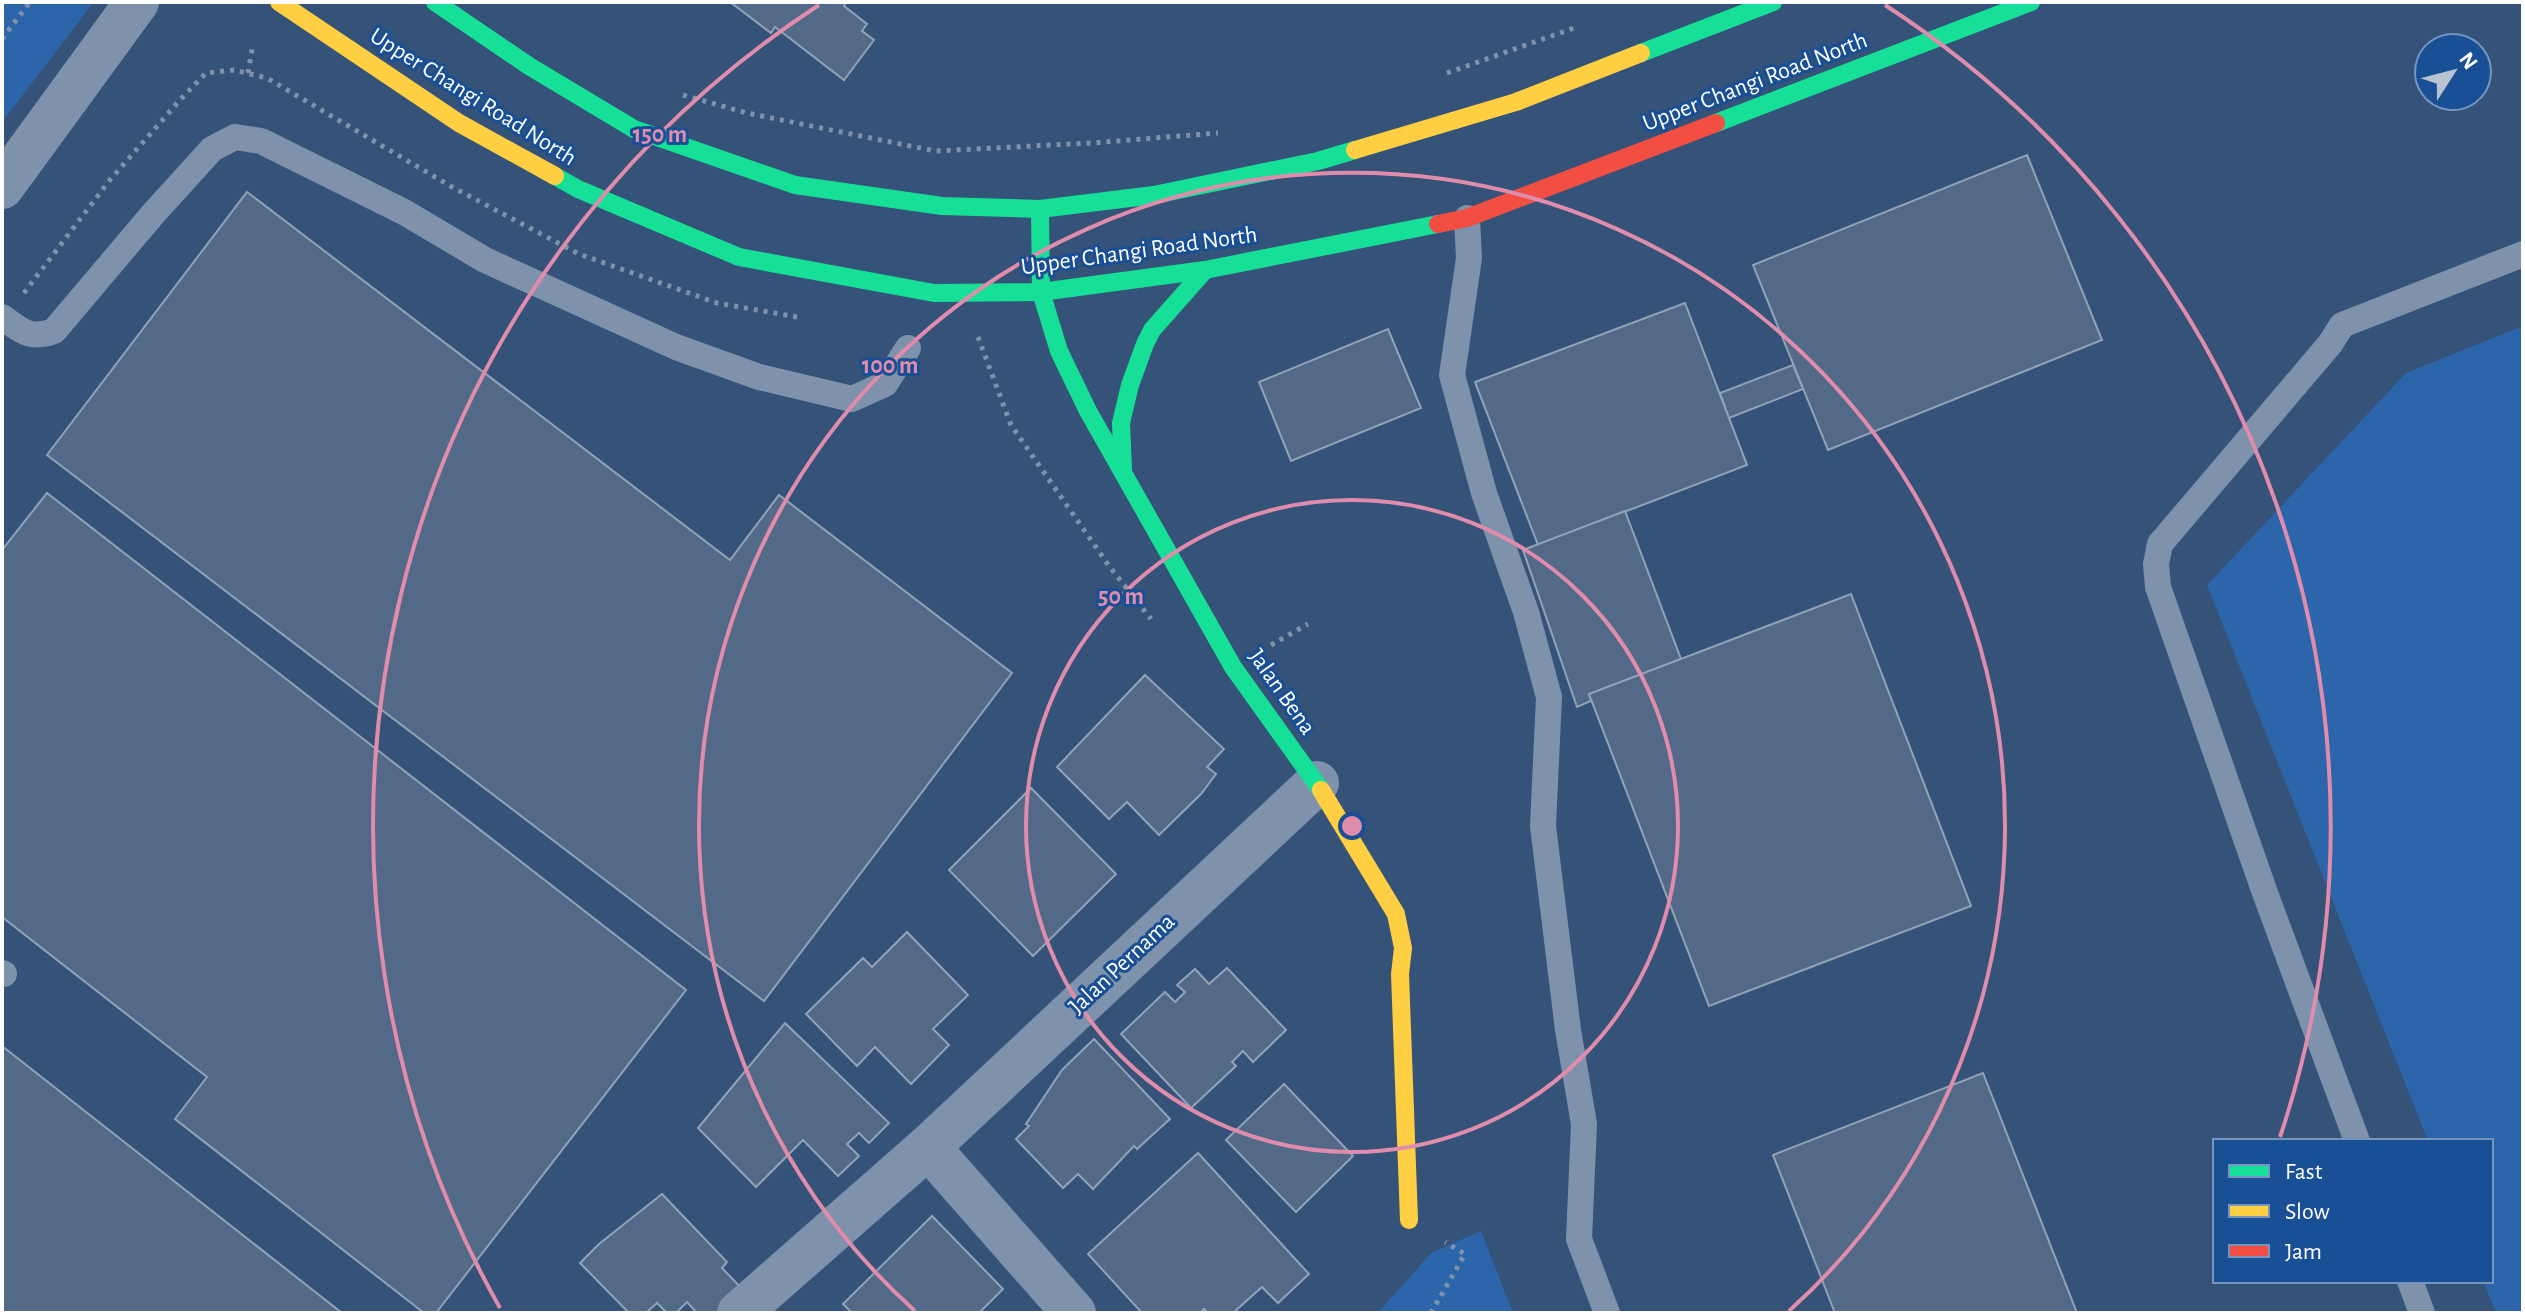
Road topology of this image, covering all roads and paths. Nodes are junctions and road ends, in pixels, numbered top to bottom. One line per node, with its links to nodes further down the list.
1 (30, 2): 8 (path)
2 (137, 2): 14 (street)
3 (279, 2): 19 (street, Upper Changi Road North)
4 (435, 2): 15 (street)
5 (1773, 2): 15 (street)
6 (2031, 2): 16 (street, Upper Changi Road North)
7 (1587, 23): 11 (path)
8 (2, 39)
9 (252, 49): 10 (path)
10 (248, 73)
11 (1443, 74)
12 (677, 94): 13 (path)
13 (1231, 132)
14 (2, 187)
15 (1040, 209): 19 (street, Jalan Bena)
16 (1467, 218): 18 (street, Upper Changi Road North); 33 (lane)
17 (2523, 254): 26 (lane)
18 (1205, 270): 19 (street, Upper Changi Road North); 23 (street)
19 (1041, 292): 23 (street, Jalan Bena)
20 (2, 317): 22 (lane)
21 (976, 330): 24 (path)
22 (908, 348)
23 (1123, 473): 25 (street, Jalan Bena)
24 (1158, 627)
25 (1317, 783): 27 (street, Jalan Pernama); 28 (street, Jalan Bena)
26 (2356, 1139)
27 (928, 1147): 30 (street, Jalan Pernama); 31 (street)
28 (1409, 1220): 32 (path)
29 (2411, 1283): 34 (lane)
30 (739, 1313)
31 (1074, 1313)
32 (1431, 1313)
33 (1607, 1313)
34 (2422, 1313)

